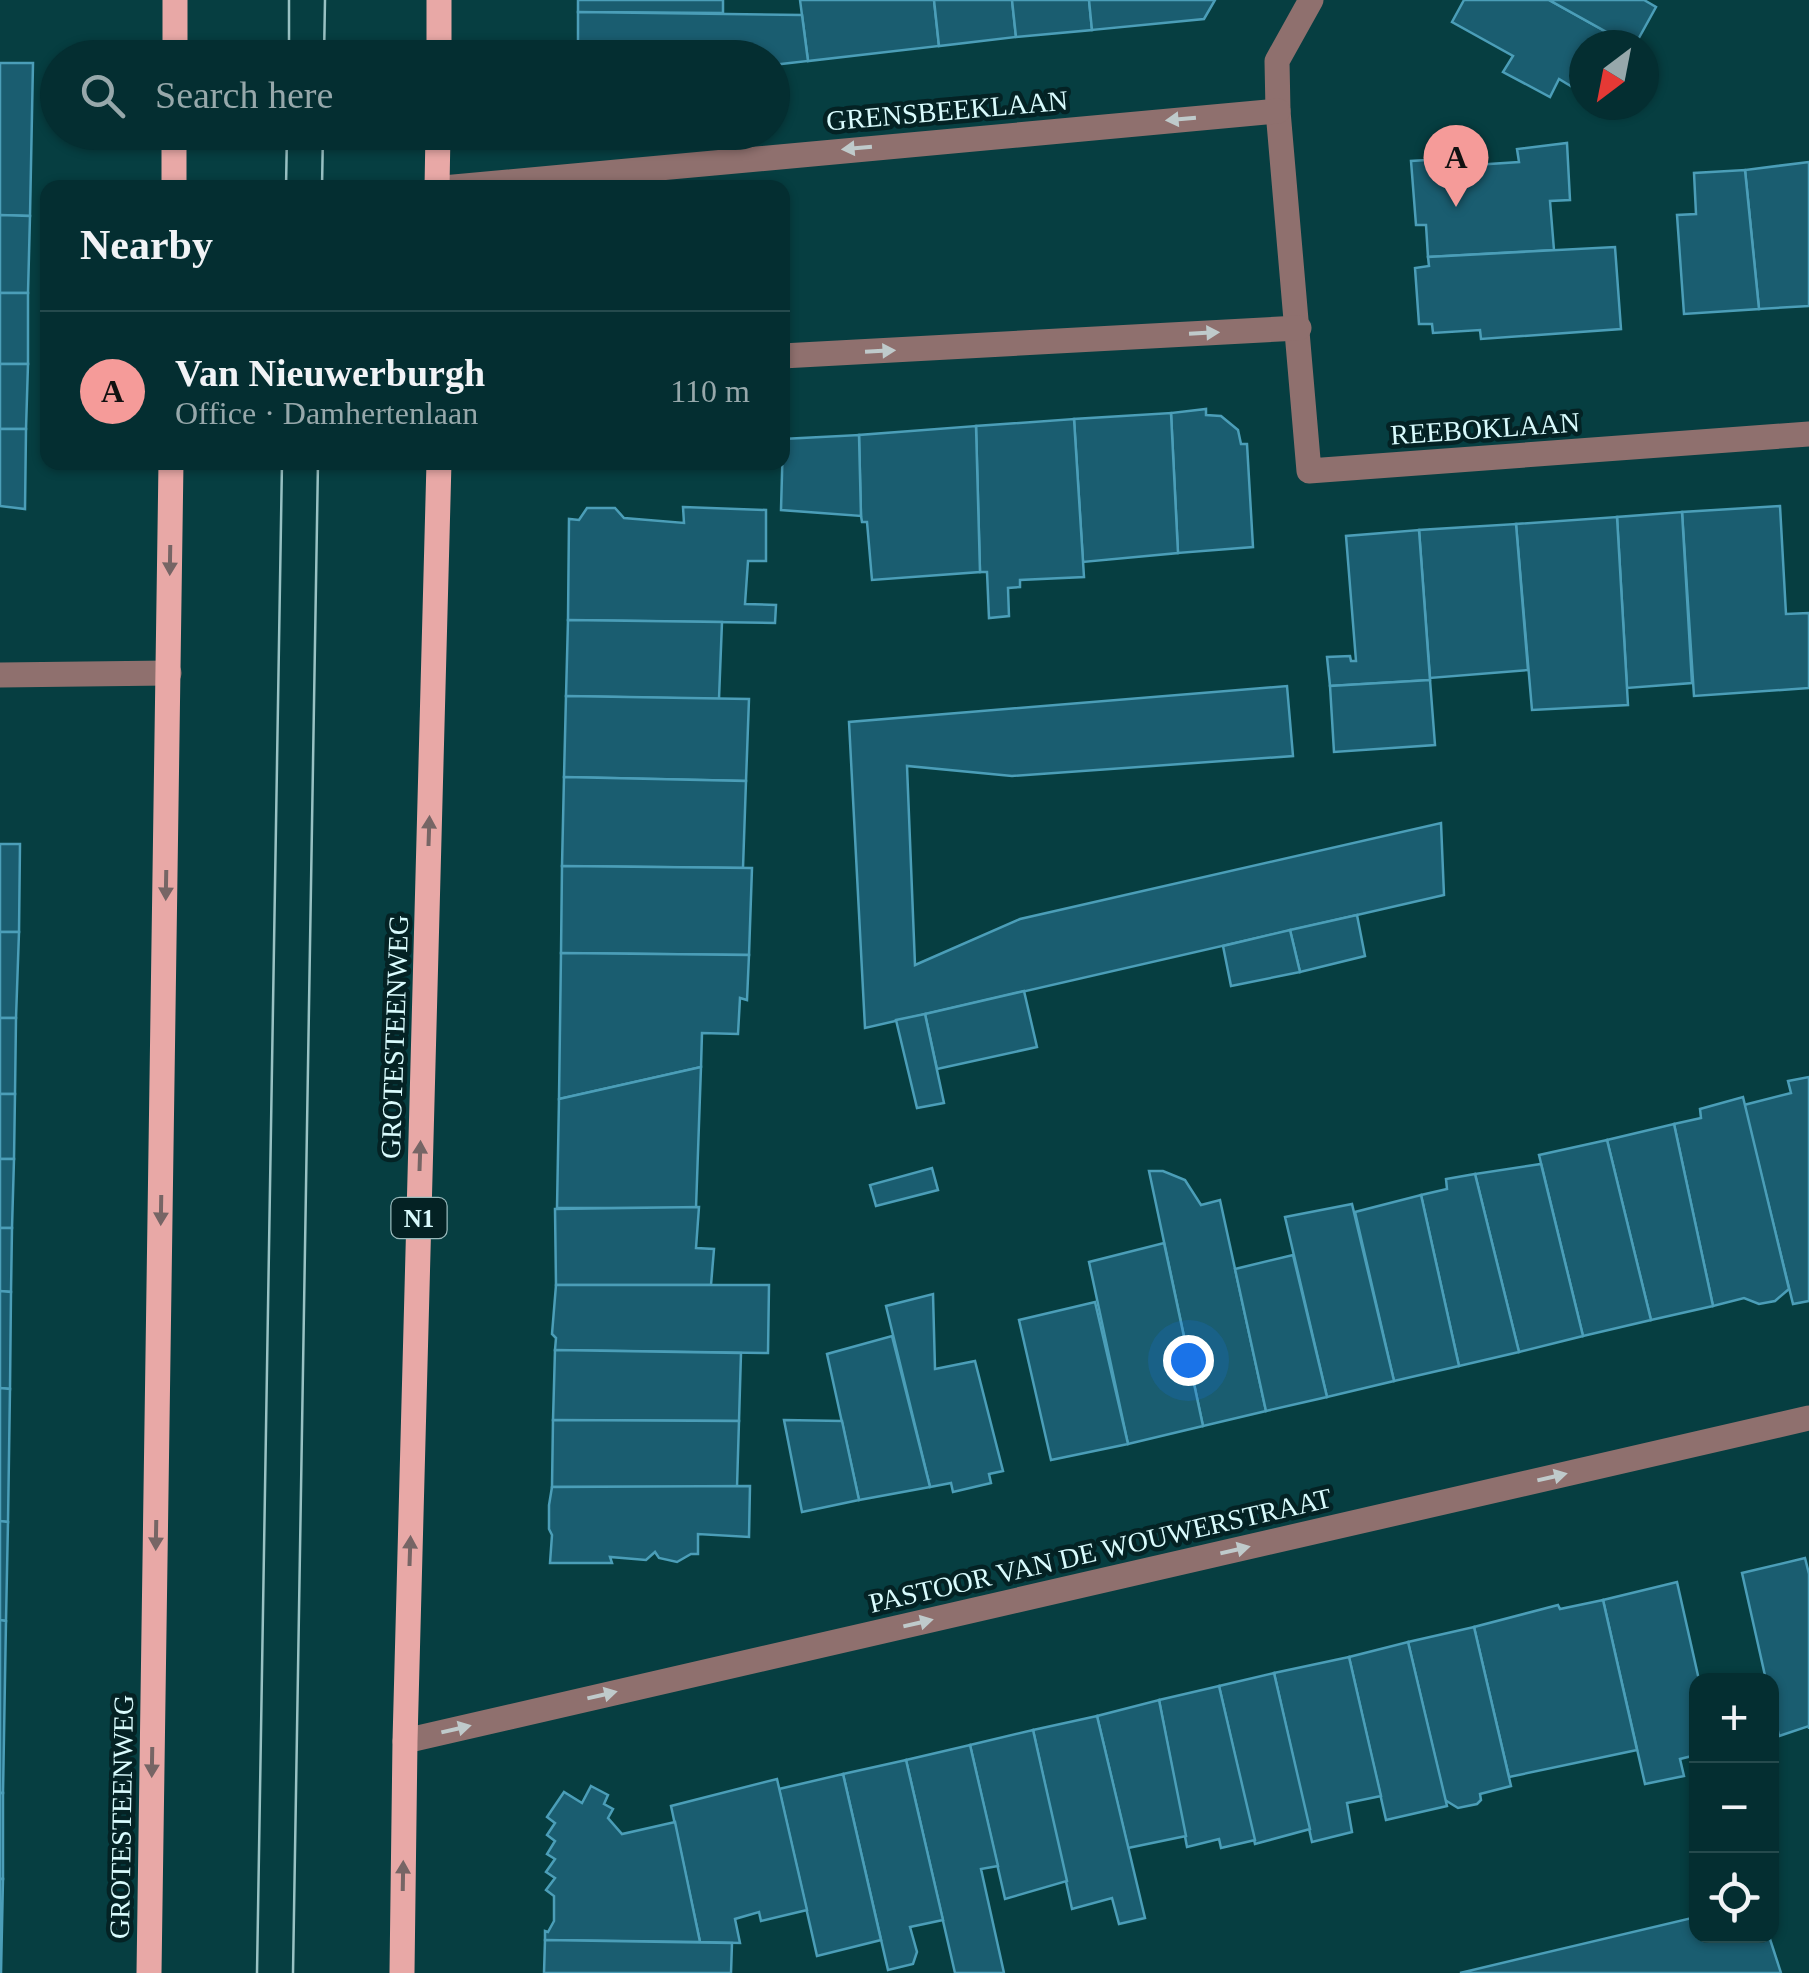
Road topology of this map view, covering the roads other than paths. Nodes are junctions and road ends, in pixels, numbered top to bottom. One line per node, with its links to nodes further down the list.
1 (176, 0): 4 (main road)
2 (440, 0): 5 (main road)
3 (1311, 0): 6 (street)
4 (175, 40)
5 (439, 40)
6 (1278, 110): 11 (street, GRENSBEEKLAAN, one-way to 11); 12 (street)
7 (174, 150): 9 (main road)
8 (439, 150): 10 (main road)
9 (174, 180)
10 (440, 180)
11 (526, 180)
12 (1298, 328): 13 (street, one-way to 12); 14 (street, REEBOKLAAN)
13 (790, 356)
14 (1809, 434)
15 (171, 470): 17 (main road, GROTESTEENWEG, one-way to 17)
16 (439, 470): 20 (main road, GROTESTEENWEG / N1, one-way to 16)
17 (169, 673): 18 (street); 21 (main road, GROTESTEENWEG, one-way to 21)
18 (0, 675)
19 (1809, 1418): 20 (street, PASTOOR VAN DE WOUWERSTRAAT, one-way to 19)
20 (405, 1741): 22 (main road, GROTESTEENWEG / N1, one-way to 20)
21 (148, 1973)
22 (402, 1973)

